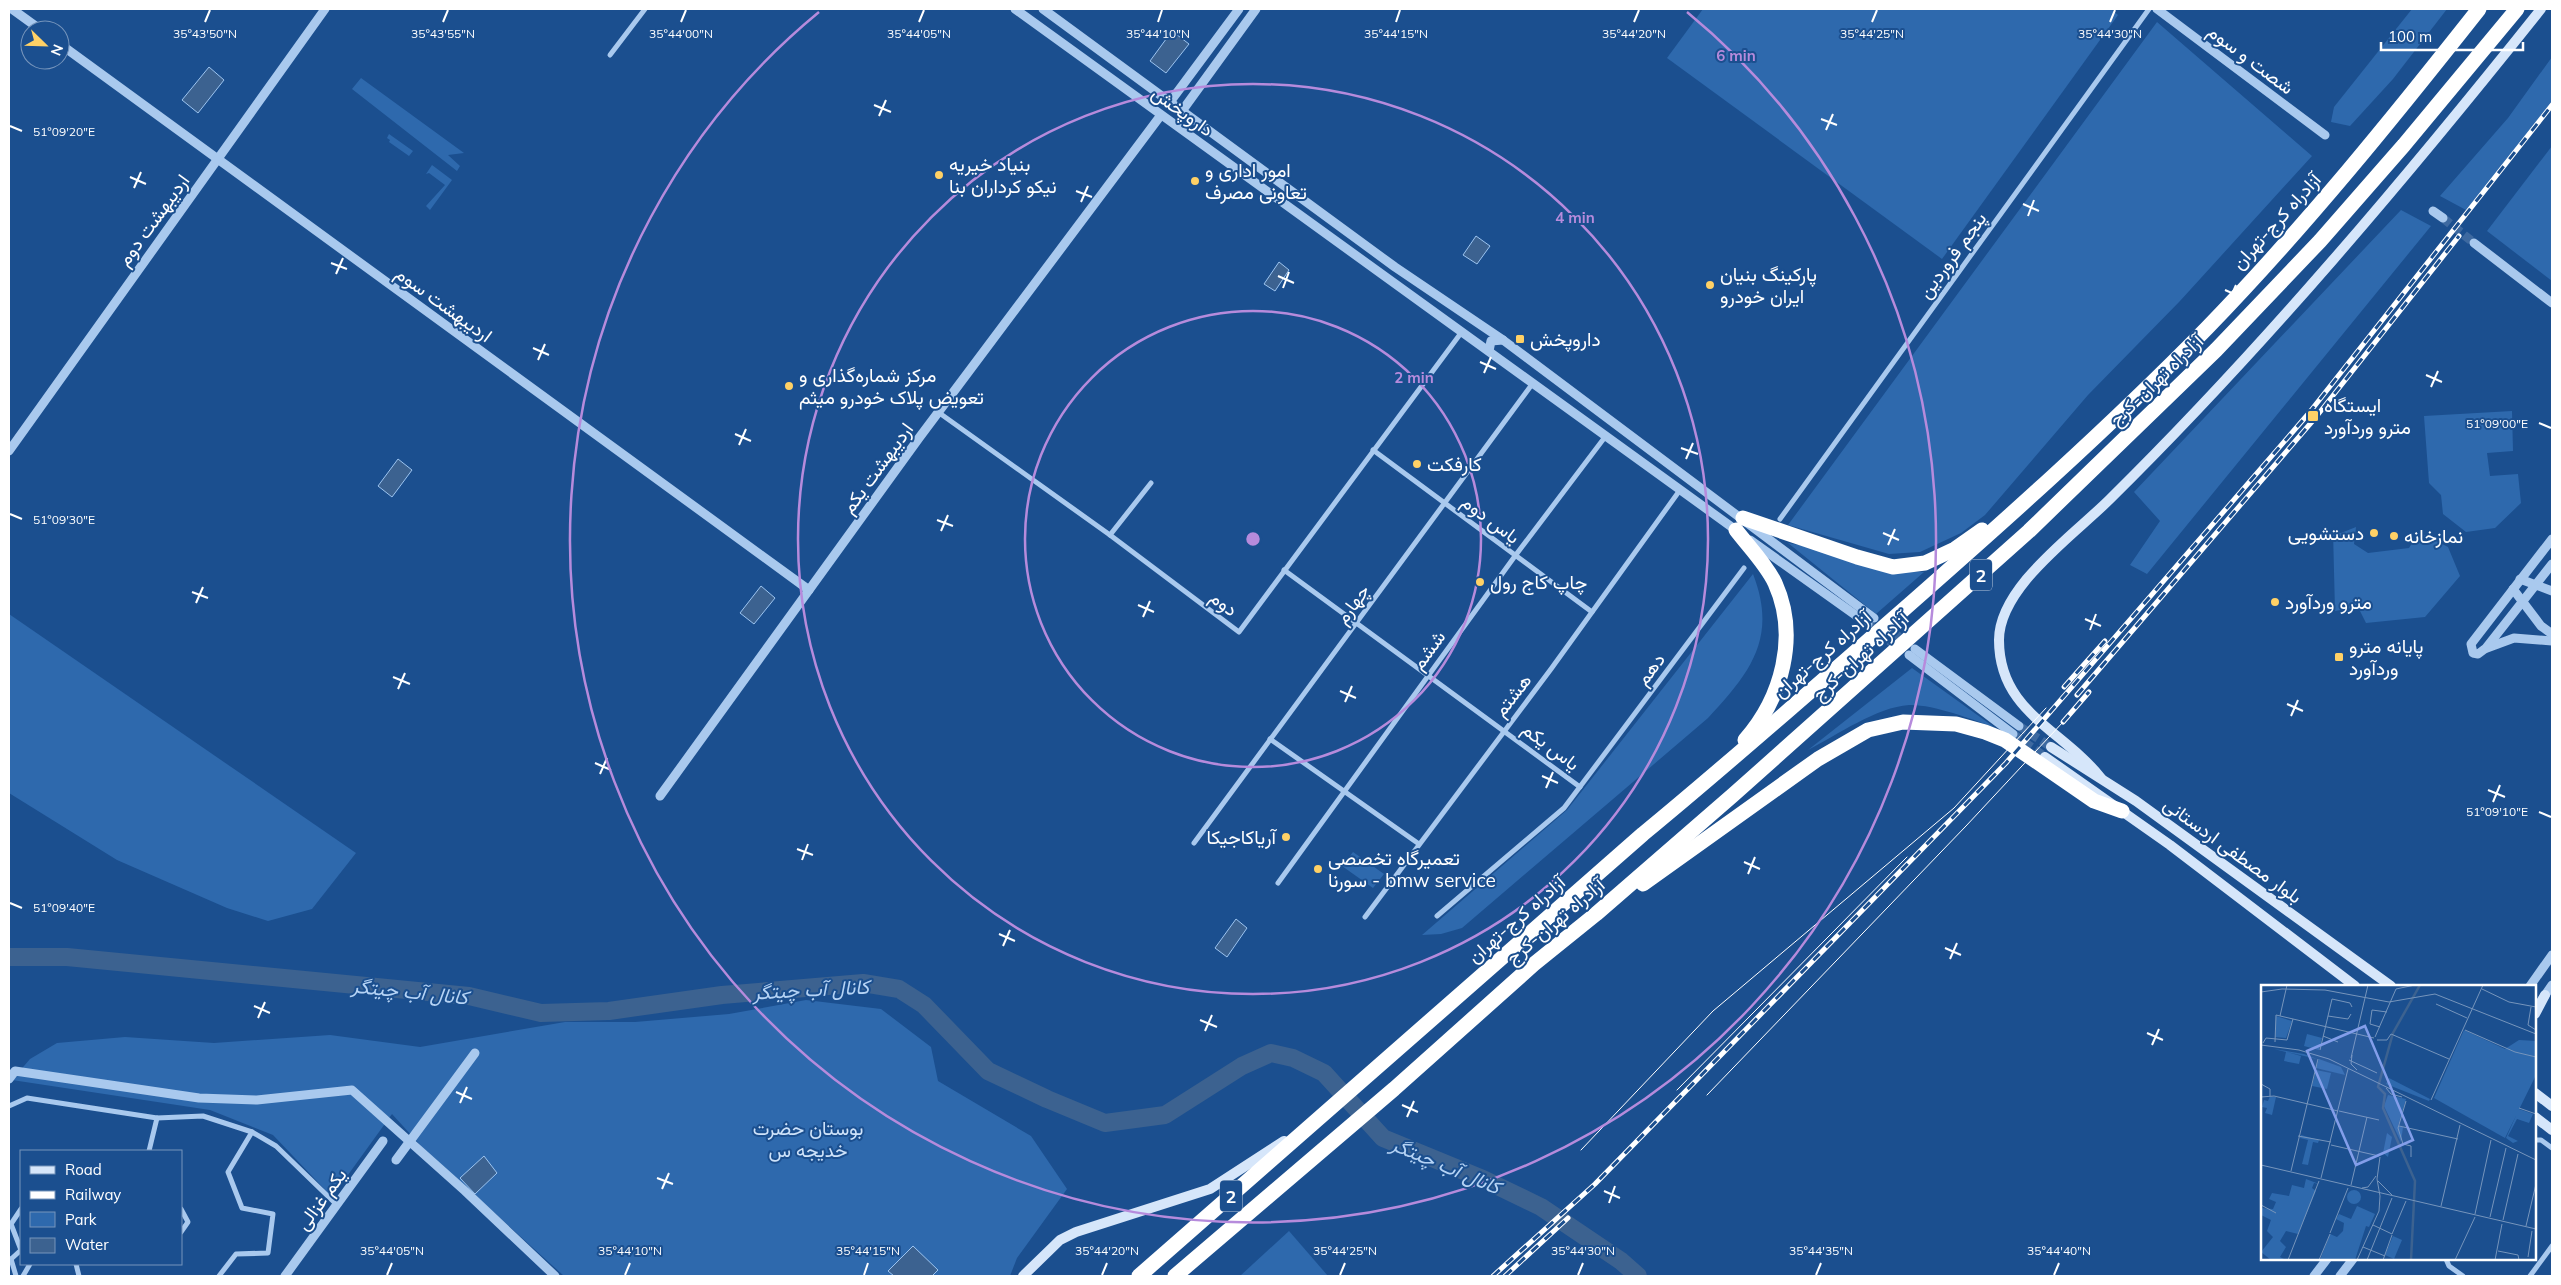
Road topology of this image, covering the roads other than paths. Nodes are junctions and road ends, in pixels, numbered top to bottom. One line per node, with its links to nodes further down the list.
1 (12, 9): 13 (street)
2 (325, 9): 20 (street, اردیبهشت دوم)
3 (645, 9): 15 (street)
4 (1015, 9): 18 (street, داروپخش)
5 (1043, 9): 16 (street, داروپخش)
6 (1239, 9): 16 (street)
7 (1256, 9): 17 (street)
8 (2149, 9): 39 (street, پنجم فروردین)
9 (2157, 9): 19 (street, شصت و سوم)
10 (2479, 9): 37 (highway, آزادراه کرج-تهران / 2)
11 (2517, 9): 74 (highway, آزادراه تهران-کرج / 2)
12 (2541, 9): 66 (main road)
13 (27, 20)
14 (70, 51): 20 (street, اردیبهشت سوم)
15 (610, 55)
16 (1170, 102): 17 (street, داروپخش)
17 (1182, 111): 24 (street, داروپخش)
18 (1161, 115): 25 (street, داروپخش); 31 (street, اردیبهشت یکم)
19 (2325, 136)
20 (217, 159): 34 (street, اردیبهشت دوم); 50 (street, اردیبهشت سوم)
21 (2433, 211): 22 (street)
22 (2442, 218)
23 (2474, 243): 26 (street)
24 (1396, 267): 25 (street); 28 (street, داروپخش)
25 (1387, 279): 27 (street, داروپخش)
26 (2552, 303)
27 (1461, 333): 29 (street, داروپخش); 33 (street, دوم)
28 (1503, 340): 29 (street); 40 (street, داروپخش)
29 (1489, 351): 30 (street, داروپخش)
30 (1534, 383): 32 (street, داروپخش); 38 (street, چهارم)
31 (938, 412): 41 (street, دوم); 50 (street, اردیبهشت یکم)
32 (1606, 437): 36 (street, داروپخش); 43 (street, ششم)
33 (1373, 450): 38 (street, یاس دوم); 46 (street, دوم)
34 (9, 451)
35 (1151, 483): 41 (street)
36 (1680, 490): 40 (street, داروپخش); 53 (street, هشتم)
37 (2028, 501): 40 (highway); 65 (highway, آزادراه کرج-تهران / 2)
38 (1445, 503): 43 (street, یاس دوم); 54 (street, چهارم)
39 (1780, 519)
40 (1740, 524): 40 (street, داروپخش); 65 (highway)
41 (1110, 534): 46 (street, دوم)
42 (2552, 538): 47 (street)
43 (1516, 556): 53 (street, یاس دوم); 58 (street, ششم)
44 (2552, 564): 48 (street)
45 (1744, 568): 67 (street, دهم)
46 (1284, 570): 54 (street, یاس یکم)
47 (2520, 579): 48 (street); 49 (street)
48 (2535, 585): 51 (street); 52 (street)
49 (2513, 589): 52 (street); 57 (street)
50 (809, 590): 69 (street, اردیبهشت یکم)
51 (2552, 591)
52 (2524, 602): 55 (street); 57 (street)
53 (1592, 612): 60 (street, هشتم)
54 (1357, 622): 58 (street, یاس یکم); 62 (street, چهارم)
55 (2552, 634)
56 (2552, 640): 57 (street)
57 (2486, 648)
58 (1429, 675): 60 (street, یاس یکم); 68 (street, ششم)
59 (2019, 726): 61 (street)
60 (1504, 730): 67 (street, یاس یکم); 72 (street, هشتم)
61 (2013, 734)
62 (1270, 739): 68 (street); 71 (street, چهارم)
63 (2051, 747): 66 (main road, بلوار مصطفی اردستانی)
64 (2045, 757): 70 (main road, بلوار مصطفی اردستانی)
65 (1717, 773): 91 (highway, آزادراه کرج-تهران / 2)
66 (2101, 778): 79 (main road, بلوار مصطفی اردستانی)
67 (1580, 787): 75 (street, دهم)
68 (1344, 792): 72 (street); 73 (street, ششم)
69 (660, 796)
70 (2122, 811): 74 (highway); 78 (main road, بلوار مصطفی اردستانی)
71 (1194, 842)
72 (1419, 844): 76 (street, هشتم)
73 (1278, 883)
74 (1596, 914): 121 (highway, آزادراه تهران-کرج / 2)
75 (1437, 916)
76 (1365, 917)
77 (2552, 955): 80 (street)
78 (2354, 985)
79 (2390, 985)
80 (2531, 985)
81 (2552, 985): 82 (street)
82 (2545, 995): 83 (street); 84 (main road)
83 (2536, 1007)
84 (2536, 1012)
85 (475, 1053): 98 (street)
86 (9, 1079): 98 (street)
87 (2536, 1094): 89 (main road)
88 (9, 1106): 92 (street)
89 (2552, 1106)
90 (2552, 1110): 94 (main road)
91 (1323, 1115): 119 (main road); 120 (highway, آزادراه کرج-تهران / 2)
92 (157, 1118): 95 (street); 100 (street)
93 (2536, 1118): 94 (main road)
94 (2550, 1128)
95 (252, 1132): 102 (street); 116 (street)
96 (2536, 1140): 99 (street)
97 (384, 1141): 102 (street, یکم غزالی)
98 (410, 1141): 101 (street); 118 (street)
99 (2552, 1148)
100 (149, 1150)
101 (396, 1160)
102 (337, 1205): 117 (street, یکم غزالی)
103 (20, 1210): 107 (street)
104 (182, 1211): 105 (street)
105 (182, 1231)
106 (2552, 1246): 125 (street)
107 (20, 1247)
108 (20, 1251): 109 (street)
109 (10, 1260): 114 (street)
110 (2326, 1260): 122 (street)
111 (2352, 1260): 123 (street)
112 (2446, 1260): 124 (street)
113 (29, 1265): 115 (street)
114 (16, 1276)
115 (23, 1276)
116 (219, 1276)
117 (285, 1276)
118 (554, 1276)
119 (1023, 1276)
120 (1139, 1276)
121 (1175, 1276)
122 (2314, 1276)
123 (2340, 1276)
124 (2463, 1276)
125 (2530, 1276)

